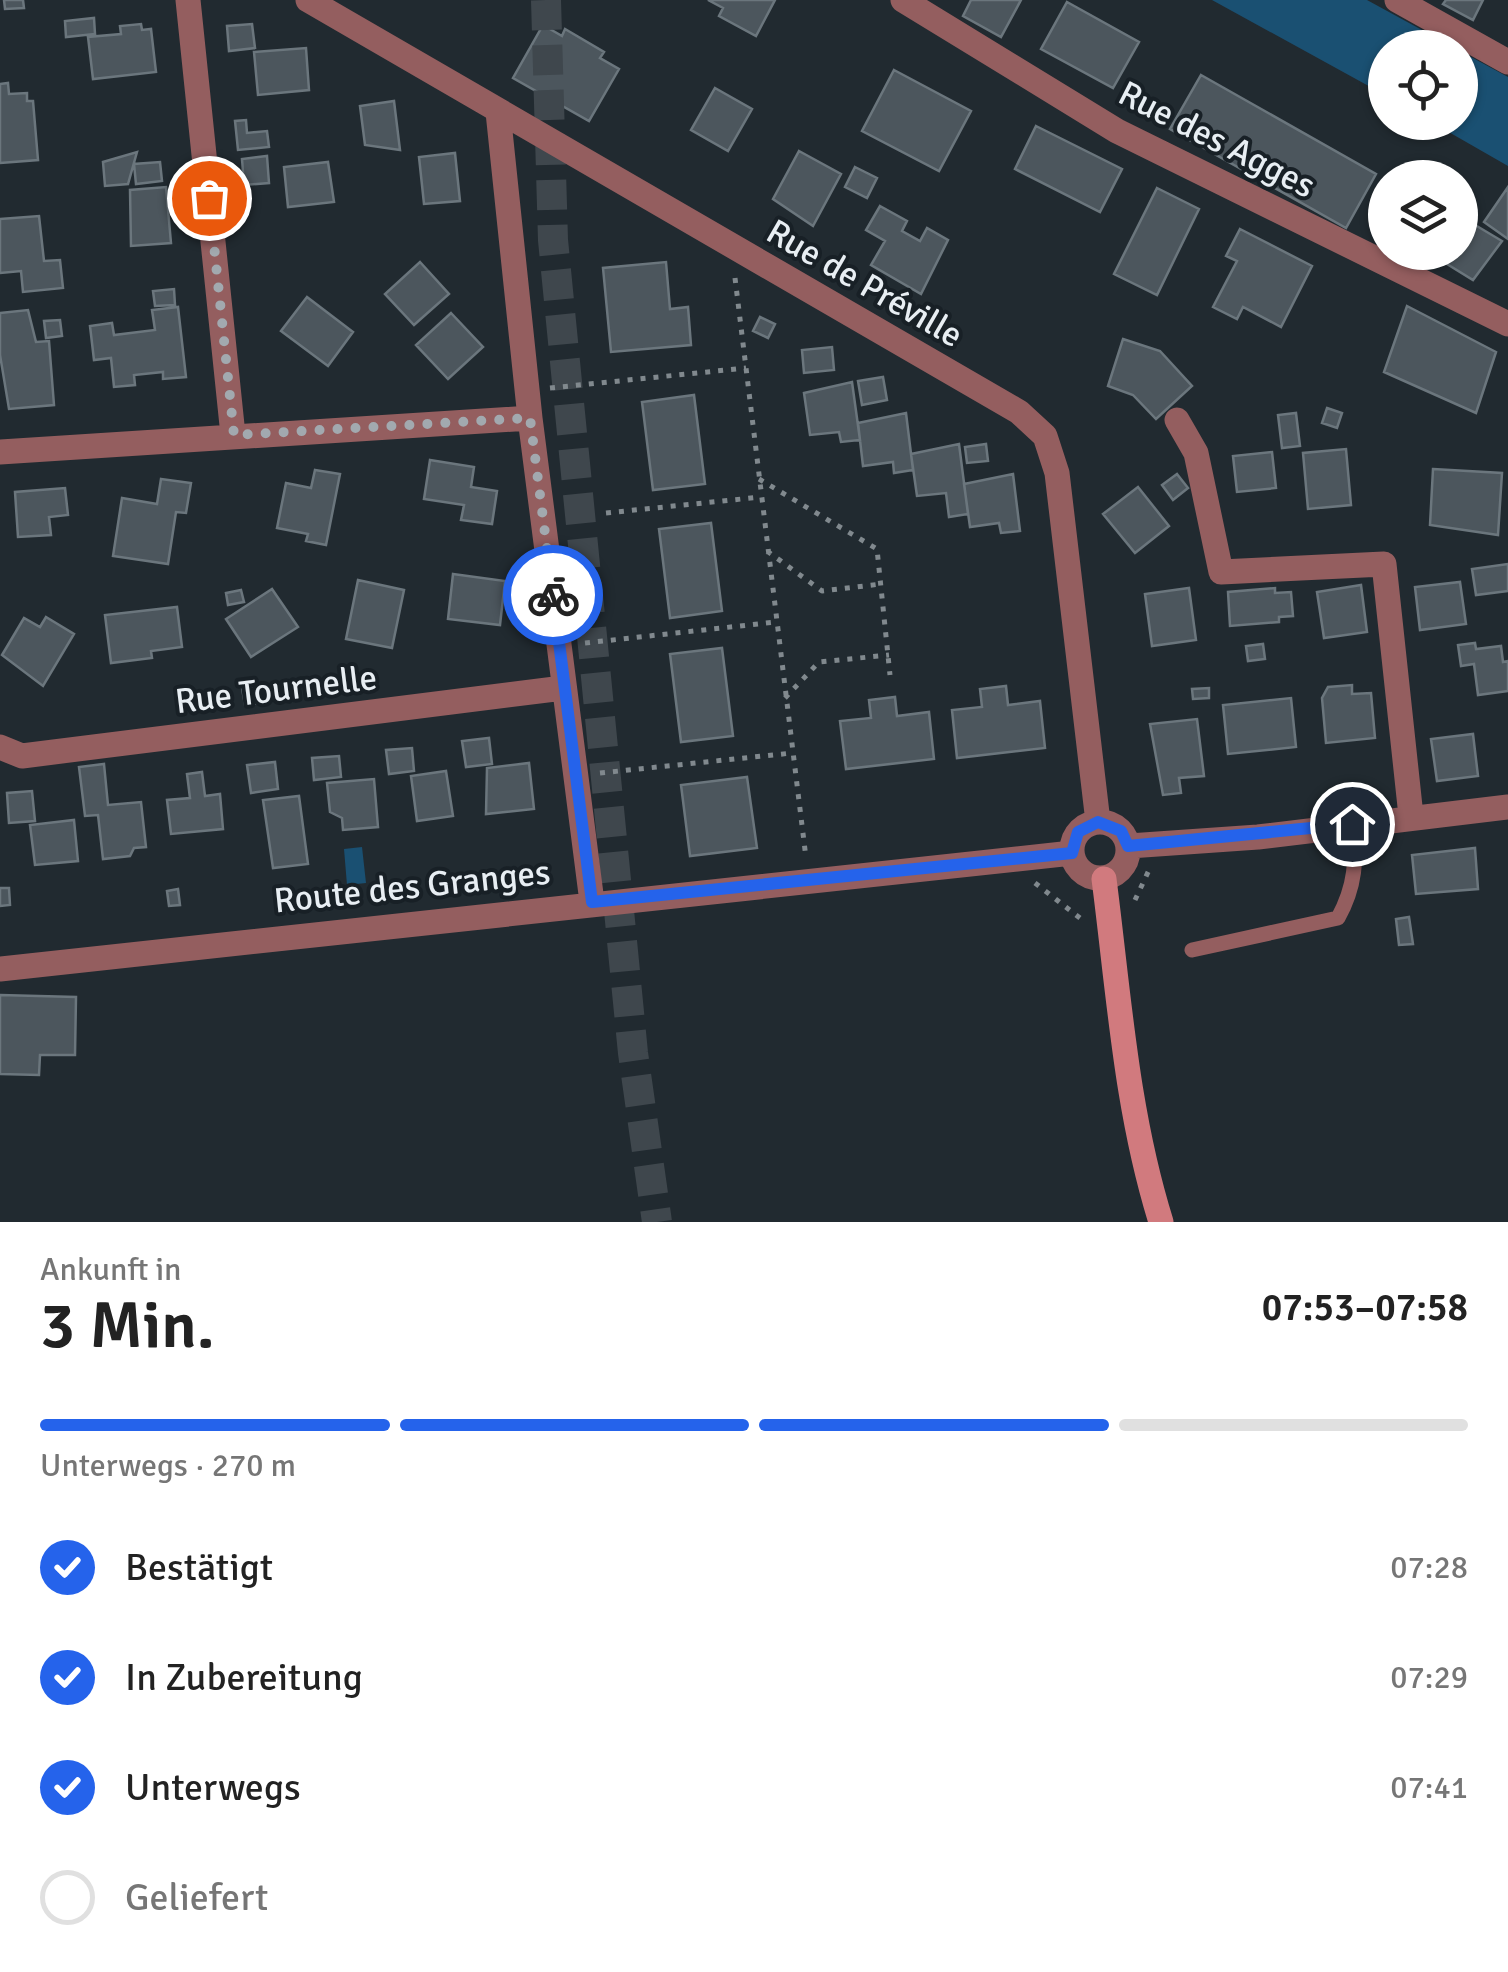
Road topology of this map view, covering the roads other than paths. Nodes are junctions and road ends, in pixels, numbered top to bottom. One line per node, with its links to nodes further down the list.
1 (188, 0): 10 (street)
2 (308, 0): 6 (street, Rue de Préville)
3 (903, 0): 7 (street, Rue des Agges)
4 (1397, 0): 5 (street)
5 (1508, 62)
6 (498, 112): 8 (street); 16 (street, Rue de Préville)
7 (1508, 324)
8 (530, 418): 10 (street); 12 (street)
9 (1177, 420): 15 (street)
10 (234, 435): 11 (street)
11 (0, 452)
12 (563, 688): 13 (street, Rue Tournelle); 21 (street)
13 (0, 747)
14 (1508, 806): 15 (street)
15 (1411, 816): 17 (street)
16 (1098, 822): 18 (street); 19 (street)
17 (1352, 824): 18 (street); 22 (lane)
18 (1128, 846): 20 (street)
19 (1072, 853): 20 (street); 21 (street, Route des Granges)
20 (1104, 879): 24 (street)
21 (592, 902): 23 (street, Route des Granges)
22 (1192, 950)
23 (0, 969)
24 (1160, 1222)

